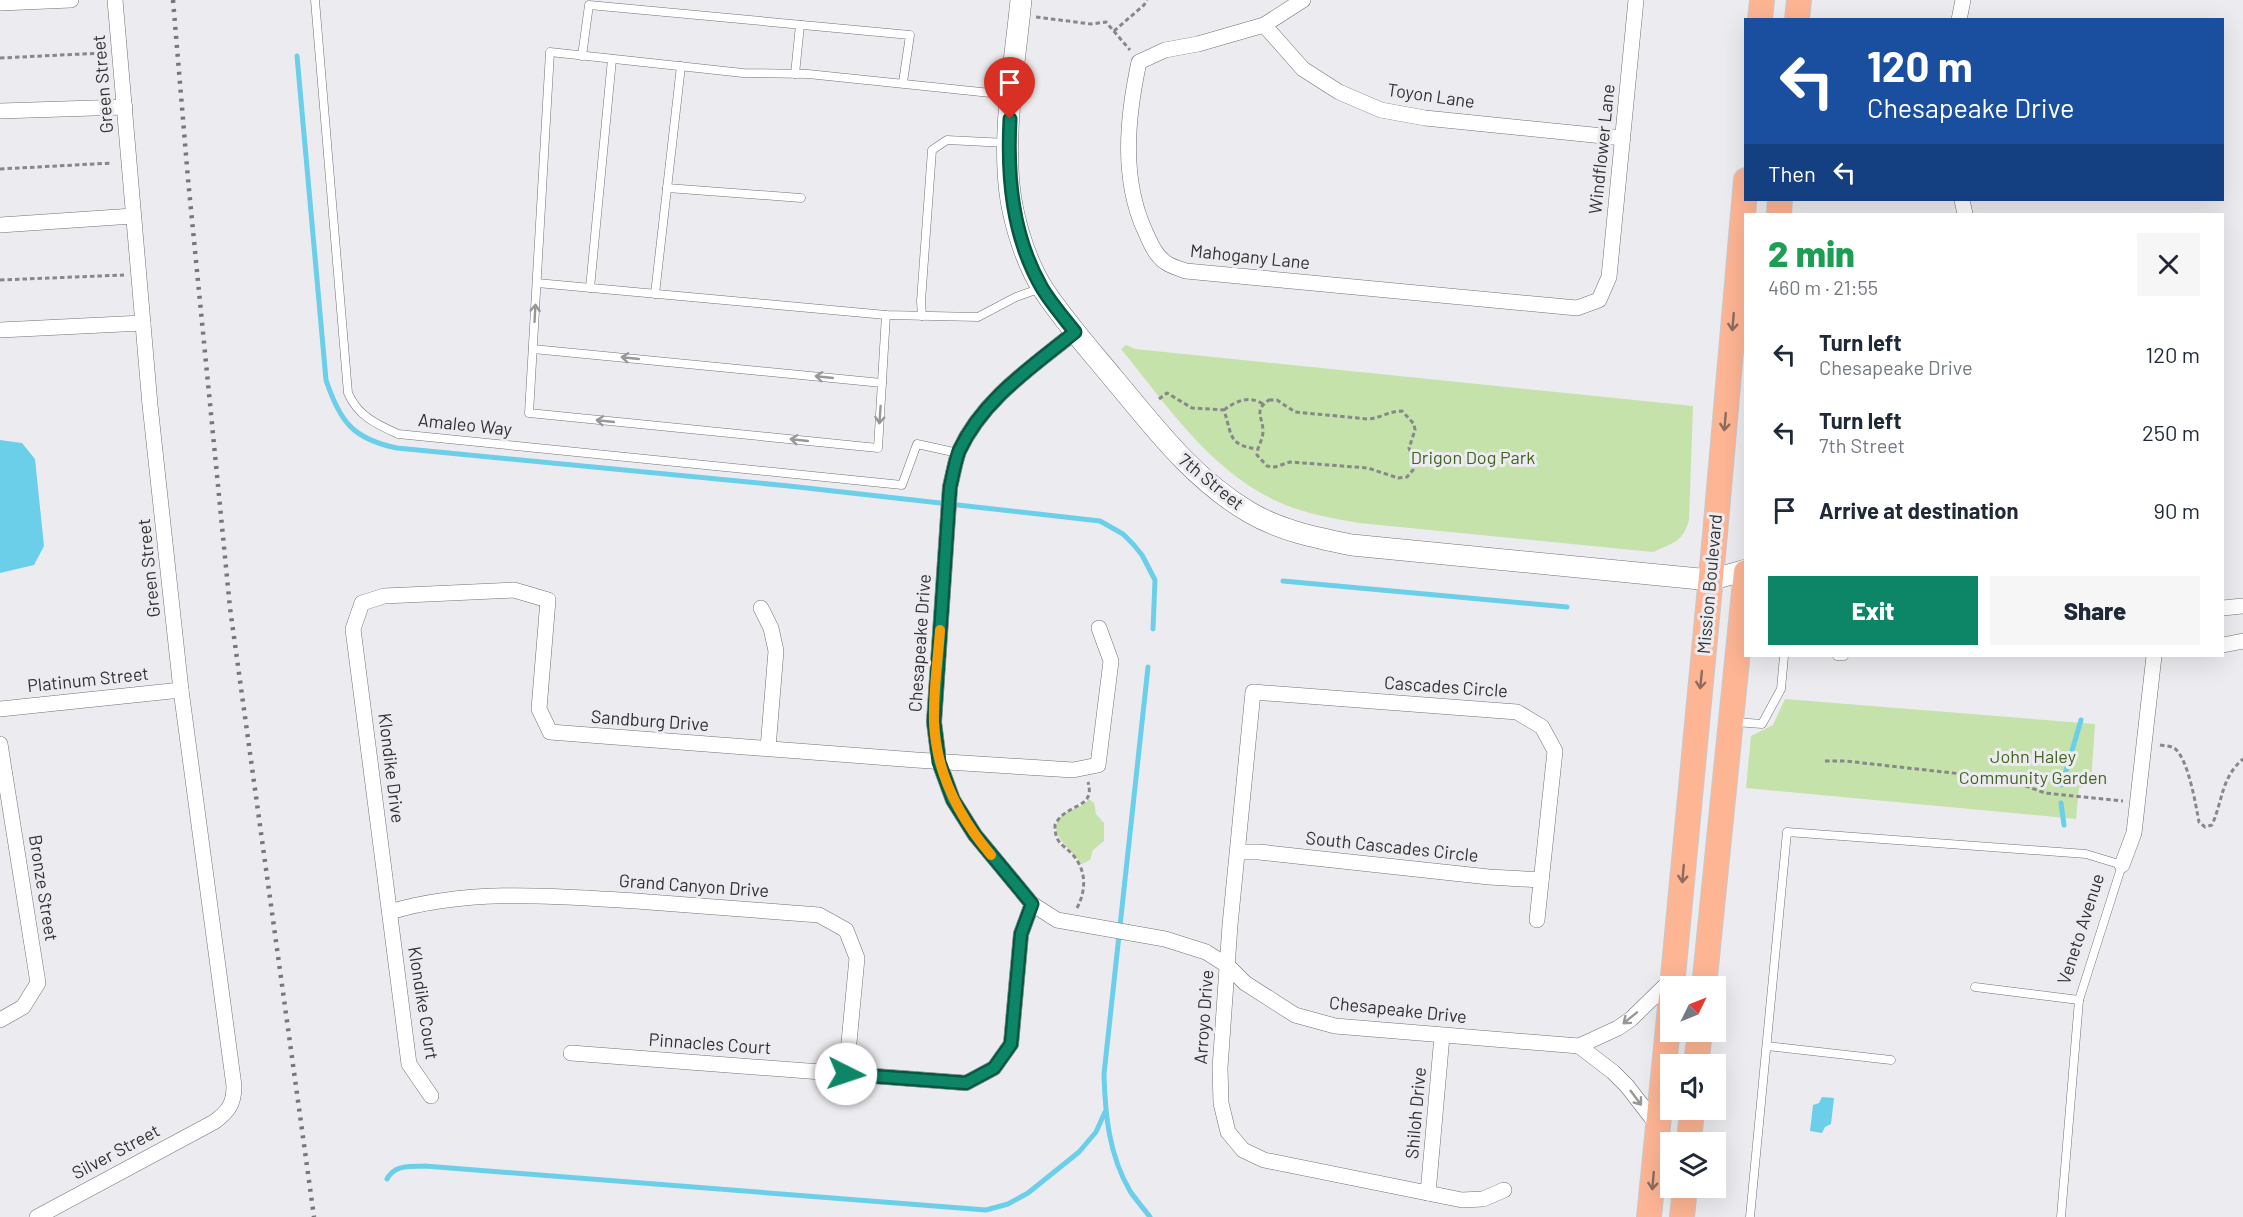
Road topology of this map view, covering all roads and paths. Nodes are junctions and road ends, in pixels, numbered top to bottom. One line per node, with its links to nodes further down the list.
1 (71, 0): 10 (street)
2 (115, 0): 18 (street, Green Street)
3 (315, 0): 56 (lane, Amaleo Way)
4 (1147, 0): 17 (path)
5 (1303, 0): 15 (street)
6 (1636, 0): 29 (street, Windflower Lane)
7 (1762, 0): 12 (main road)
8 (1799, 0): 13 (main road)
9 (1963, 0): 14 (street)
10 (0, 3)
11 (1020, 8): 17 (path); 26 (street, 7th Street)
12 (1760, 18)
13 (1797, 18)
14 (1959, 18)
15 (1264, 24): 22 (street); 29 (street, Toyon Lane)
16 (800, 25): 19 (lane); 24 (lane); 25 (lane)
17 (1114, 31): 22 (path)
18 (120, 52): 20 (path); 27 (street, Green Street)
19 (582, 56): 21 (lane); 40 (lane)
20 (0, 58)
21 (612, 59): 23 (lane); 41 (lane)
22 (1139, 62): 44 (street, Mahogany Lane)
23 (681, 66): 24 (lane); 33 (lane)
24 (795, 74): 25 (lane)
25 (903, 82): 26 (lane)
26 (1011, 95): 30 (street, 7th Street)
27 (125, 107): 28 (street); 31 (street, Green Street)
28 (0, 111)
29 (1623, 138): 44 (street, Windflower Lane)
30 (1009, 143): 42 (street, 7th Street); 46 (lane)
31 (129, 162): 32 (path); 36 (street, Green Street)
32 (0, 169)
33 (667, 188): 34 (lane); 43 (lane)
34 (801, 198)
35 (1744, 201): 58 (main road, Mission Boulevard, one-way to 58)
36 (133, 216): 37 (street); 38 (street, Green Street)
37 (0, 225)
38 (138, 274): 39 (path); 47 (street, Green Street)
39 (0, 280)
40 (537, 283): 41 (lane); 50 (lane, one-way to 40)
41 (590, 288): 43 (lane)
42 (1042, 288): 46 (lane); 49 (street, 7th Street)
43 (655, 294): 45 (lane)
44 (1599, 300)
45 (886, 315): 46 (lane); 51 (lane)
46 (922, 316)
47 (143, 323): 48 (street); 69 (street, Green Street)
48 (0, 330)
49 (1075, 332): 56 (street, Chesapeake Drive); 58 (street, 7th Street)
50 (533, 349): 51 (lane, one-way to 50); 51 (lane, one-way to 50)
51 (882, 383)
52 (1159, 399): 54 (path)
53 (1263, 404): 54 (path); 55 (path); 55 (path)
54 (1224, 410): 55 (path)
55 (1257, 449)
56 (958, 453): 78 (street, Chesapeake Drive)
57 (1744, 572): 58 (street, 7th Street)
58 (1710, 580): 59 (street, 7th Street); 89 (main road, Mission Boulevard, one-way to 89)
59 (1744, 602): 72 (main road, Mission Boulevard)
60 (2243, 606): 62 (street)
61 (761, 608): 75 (street)
62 (2224, 608)
63 (1100, 628): 79 (street)
64 (353, 629): 75 (street, Sandburg Drive); 85 (street, Klondike Drive)
65 (2243, 641): 66 (street)
66 (2224, 645)
67 (1784, 657): 72 (lane)
68 (2154, 657): 80 (street, Veneto Avenue)
69 (181, 690): 71 (street, Platinum Street); 103 (street, Green Street)
70 (1253, 692): 81 (street, Arroyo Drive); 83 (street, Cascades Circle)
71 (0, 709)
72 (1731, 722): 90 (main road, Mission Boulevard)
73 (0, 744): 94 (street, Bronze Street)
74 (2159, 745): 76 (path)
75 (768, 748): 78 (street, Sandburg Drive)
76 (2243, 759)
77 (1826, 761): 80 (path)
78 (939, 762): 79 (street, Sandburg Drive); 84 (street, Chesapeake Drive)
79 (1091, 767): 87 (path)
80 (2138, 803): 82 (street, Veneto Avenue)
81 (1238, 852): 83 (street, South Cascades Circle); 88 (street, Arroyo Drive)
82 (2122, 865): 93 (lane, Veneto Avenue); 98 (lane)
83 (1541, 880): 86 (street, Cascades Circle)
84 (1032, 904): 87 (street, Chesapeake Drive); 101 (street, Pinnacles Court)
85 (390, 912): 101 (street, Grand Canyon Drive); 102 (street, Klondike Court)
86 (1537, 920)
87 (1070, 923): 88 (street, Chesapeake Drive)
88 (1228, 966): 95 (street, Chesapeake Drive); 106 (street, Arroyo Drive)
89 (1673, 976)
90 (1705, 976)
91 (1975, 987): 93 (lane)
92 (1660, 996): 97 (street, Chesapeake Drive, one-way to 97)
93 (2079, 1000): 112 (lane, Veneto Avenue)
94 (0, 1020)
95 (1442, 1036): 97 (street, Chesapeake Drive); 106 (street, Shiloh Drive)
96 (1666, 1042): 104 (main road, Mission Boulevard)
97 (1579, 1046): 104 (street, one-way to 104)
98 (1767, 1046): 100 (lane); 111 (lane)
99 (571, 1053): 101 (street, Pinnacles Court)
100 (1891, 1060)
101 (846, 1074)
102 (430, 1096)
103 (214, 1122): 108 (street, Silver Street)
104 (1658, 1126): 109 (main road, Mission Boulevard, one-way to 109)
105 (1504, 1190): 106 (street, Arroyo Drive)
106 (1428, 1193)
107 (1684, 1198): 110 (main road)
108 (37, 1217)
109 (1649, 1217)
110 (1682, 1217)
111 (1750, 1217)
112 (2061, 1217)

